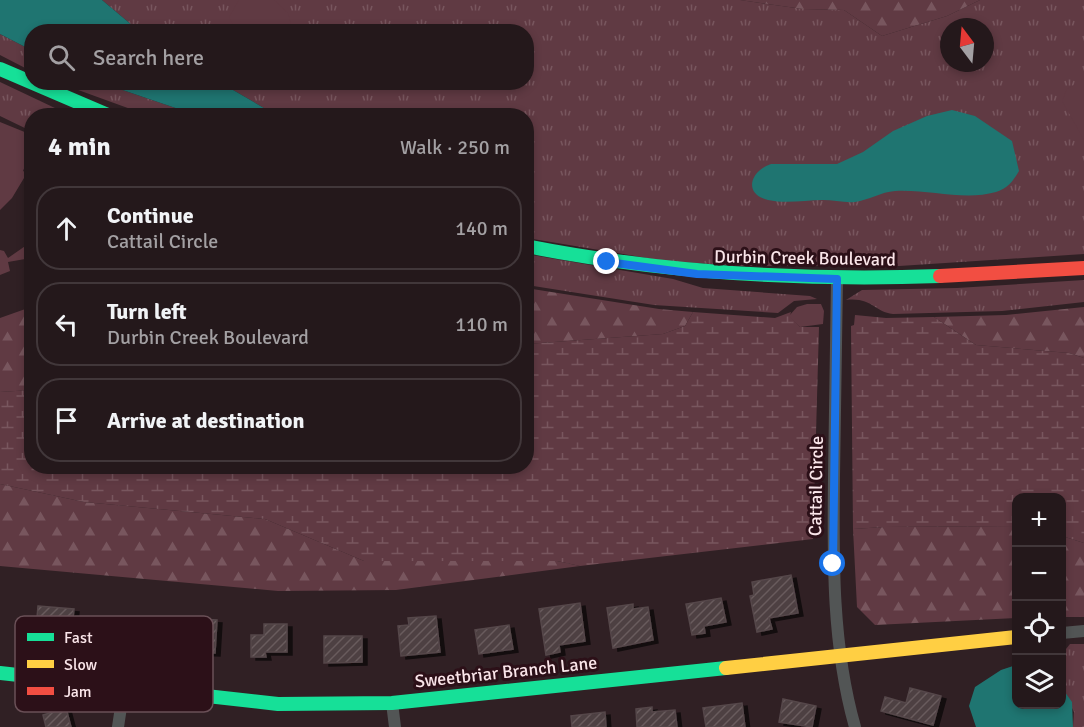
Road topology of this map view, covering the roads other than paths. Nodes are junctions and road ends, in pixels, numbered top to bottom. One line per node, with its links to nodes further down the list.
1 (0, 69): 2 (street)
2 (24, 79)
3 (49, 90): 4 (street)
4 (91, 108)
5 (534, 248): 7 (street, Durbin Creek Boulevard)
6 (1084, 268): 7 (street, Durbin Creek Boulevard)
7 (837, 279): 11 (street, Cattail Circle)
8 (1084, 631): 9 (street)
9 (1066, 633)
10 (1012, 638): 11 (street, Sweetbriar Branch Lane)
11 (841, 655): 15 (street, Sweetbriar Branch Lane); 19 (street, Cattail Circle)
12 (0, 673): 13 (street, Sweetbriar Branch Lane)
13 (15, 675)
14 (213, 697): 15 (street, Sweetbriar Branch Lane)
15 (392, 703): 18 (street)
16 (120, 712): 17 (street)
17 (118, 727)
18 (395, 727)
19 (855, 727)

